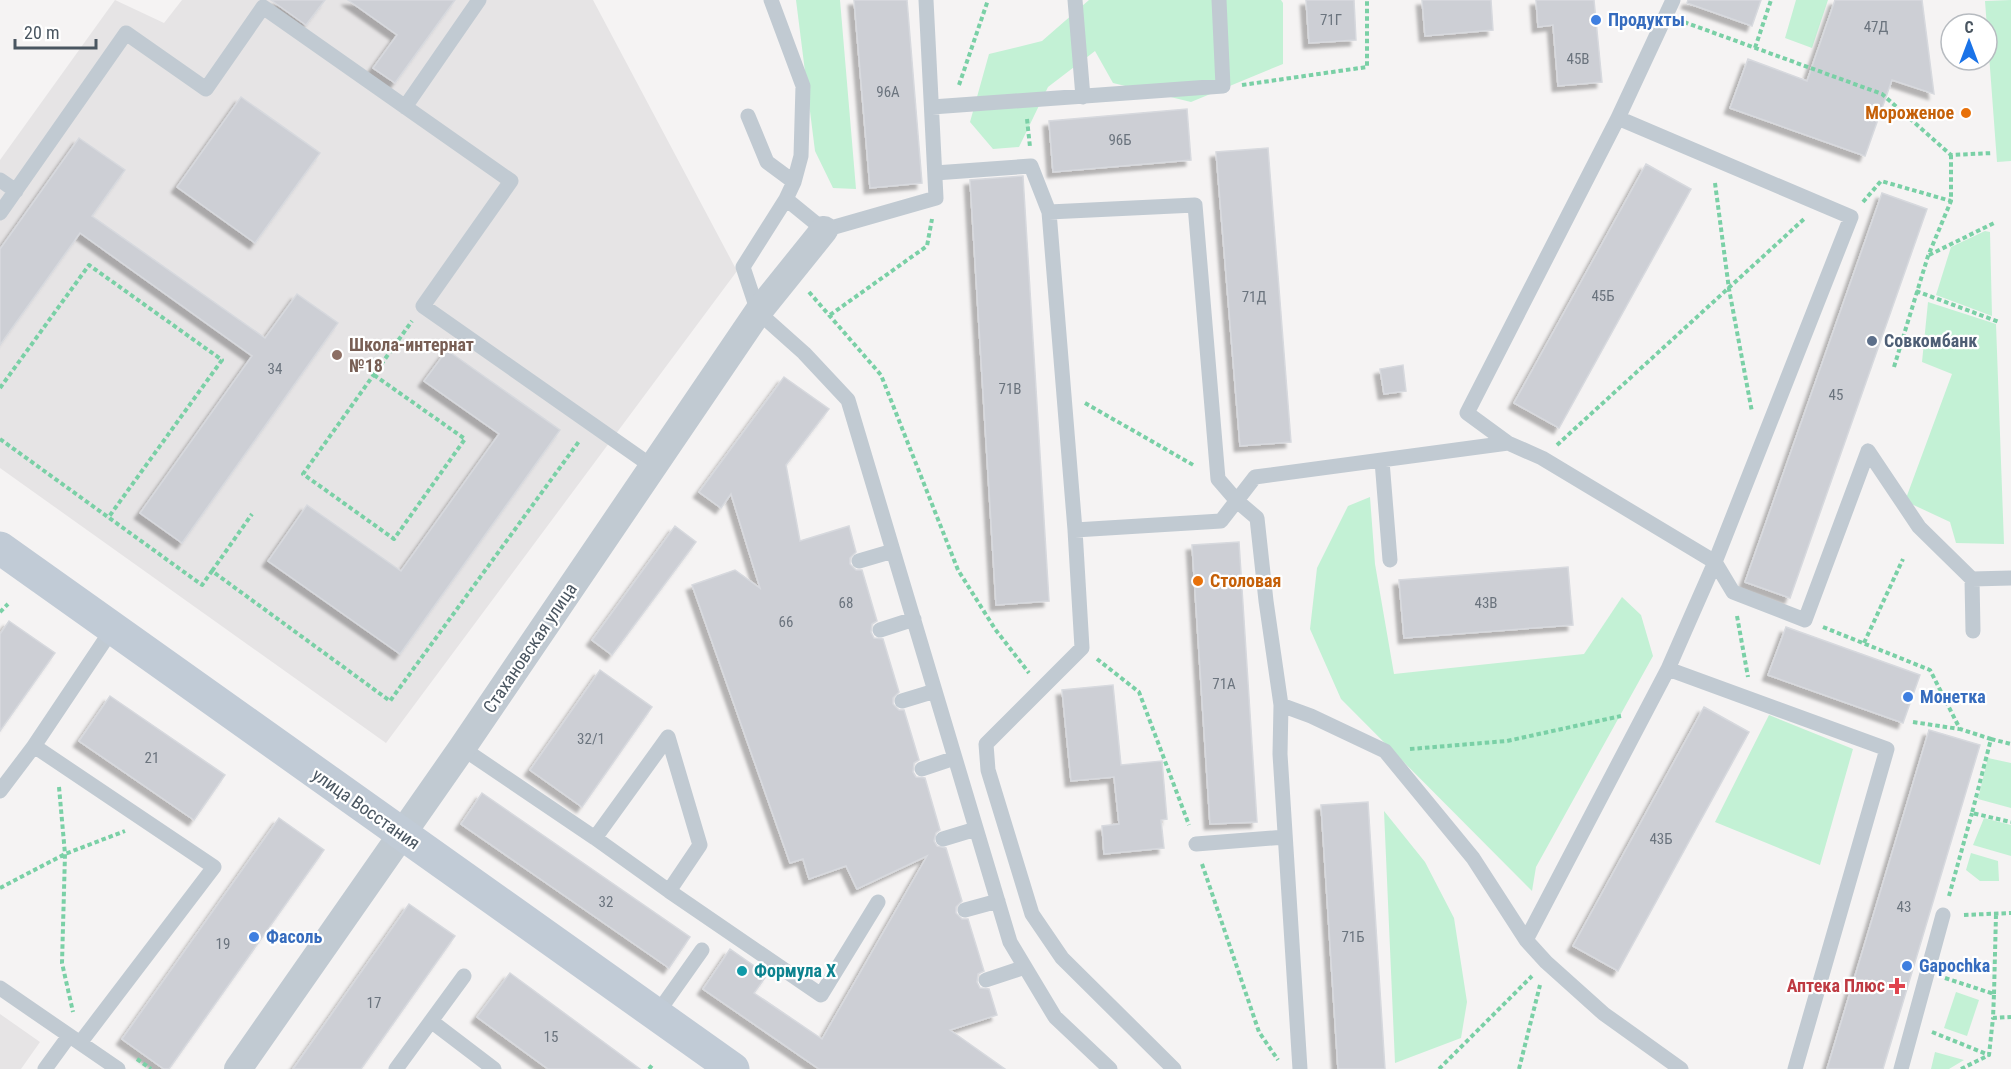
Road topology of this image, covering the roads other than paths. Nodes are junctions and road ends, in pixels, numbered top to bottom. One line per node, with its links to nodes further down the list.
1 (479, 0): 8 (lane)
2 (771, 0): 14 (lane)
3 (926, 0): 9 (lane)
4 (1076, 0): 7 (lane)
5 (1219, 0): 7 (lane)
6 (1673, 0): 11 (lane)
7 (1083, 97): 9 (lane)
8 (405, 107): 15 (lane); 23 (lane)
9 (932, 107): 12 (lane)
10 (748, 116): 14 (lane)
11 (1618, 118): 21 (lane); 30 (lane)
12 (935, 173): 17 (lane); 19 (lane)
13 (0, 180): 15 (lane)
14 (794, 182): 16 (lane)
15 (16, 191): 18 (lane)
16 (786, 200): 19 (lane); 20 (lane)
17 (1049, 212): 24 (lane); 25 (lane)
18 (0, 213)
19 (824, 230): 20 (street, Стахановская улица)
20 (758, 312): 23 (street, Стахановская улица); 27 (lane)
21 (1508, 443): 22 (lane); 30 (lane)
22 (1382, 461): 24 (lane); 28 (lane)
23 (653, 467): 42 (street, Стахановская улица)
24 (1237, 501): 25 (lane); 40 (lane)
25 (1075, 530): 73 (lane)
26 (0, 548): 34 (main road, улица Восстания)
27 (893, 551): 29 (lane); 33 (lane)
28 (1390, 560)
29 (859, 561)
30 (1715, 562): 32 (lane); 37 (lane)
31 (2011, 578): 32 (lane)
32 (1972, 579): 36 (lane)
33 (914, 619): 35 (lane); 38 (lane)
34 (113, 628): 41 (lane); 47 (main road, улица Восстания)
35 (880, 630)
36 (1972, 632)
37 (1668, 669): 57 (lane); 76 (lane)
38 (935, 691): 39 (lane); 43 (lane)
39 (902, 701)
40 (1281, 705): 48 (lane); 57 (lane)
41 (34, 746): 45 (lane); 65 (lane)
42 (462, 748): 47 (street, Стахановская улица); 49 (lane)
43 (955, 758): 44 (lane); 46 (lane)
44 (922, 769)
45 (0, 791)
46 (976, 829): 50 (lane); 53 (lane)
47 (402, 834): 63 (main road, улица Восстания); 68 (street, Стахановская улица)
48 (1286, 837): 51 (lane); 74 (lane)
49 (595, 838): 52 (lane); 52 (lane)
50 (943, 839)
51 (1196, 844)
52 (669, 891): 54 (lane)
53 (998, 901): 55 (lane); 59 (lane)
54 (878, 902)
55 (965, 910)
56 (1943, 915): 77 (lane)
57 (1526, 940): 75 (lane)
58 (702, 950): 63 (lane)
59 (1025, 968): 61 (lane); 72 (lane)
60 (464, 976): 64 (lane)
61 (986, 980)
62 (0, 988): 65 (lane)
63 (656, 1015): 71 (main road, улица Восстания)
64 (431, 1021): 69 (lane); 70 (lane)
65 (75, 1040): 66 (lane); 67 (lane)
66 (45, 1069)
67 (118, 1069)
68 (238, 1069)
69 (396, 1069)
70 (494, 1069)
71 (733, 1069)
72 (1109, 1069)
73 (1174, 1069)
74 (1300, 1069)
75 (1682, 1069)
76 (1795, 1069)
77 (1901, 1069)

